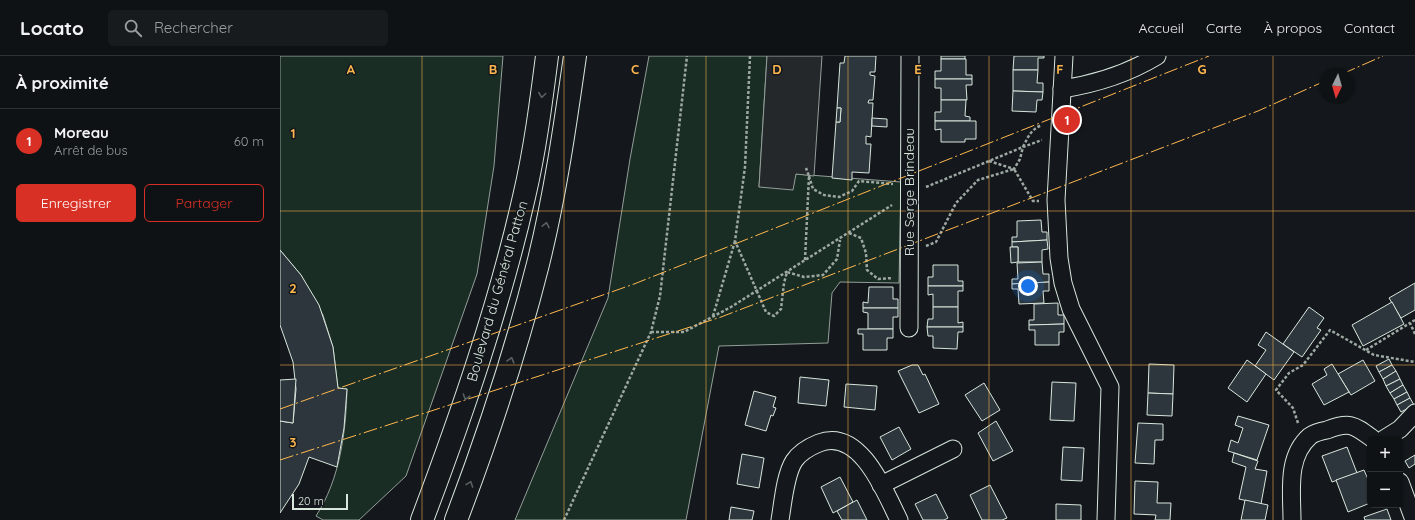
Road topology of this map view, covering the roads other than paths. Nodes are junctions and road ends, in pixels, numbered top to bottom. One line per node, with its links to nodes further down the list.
1 (547, 56): 14 (highway, Boulevard du Général Patton, one-way to 14)
2 (575, 56): 15 (highway, Boulevard du Général Patton, one-way to 2)
3 (910, 56): 7 (street, Rue Serge Brindeau)
4 (1064, 56): 6 (street)
5 (1157, 56): 6 (street)
6 (1062, 89): 18 (street)
7 (909, 328)
8 (1415, 413): 10 (street)
9 (1370, 436): 19 (street)
10 (1389, 436)
11 (953, 449): 12 (street)
12 (881, 485): 16 (street); 17 (street)
13 (1403, 490): 20 (street)
14 (422, 520)
15 (456, 520)
16 (780, 520)
17 (899, 520)
18 (1106, 520)
19 (1292, 520)
20 (1414, 520)

